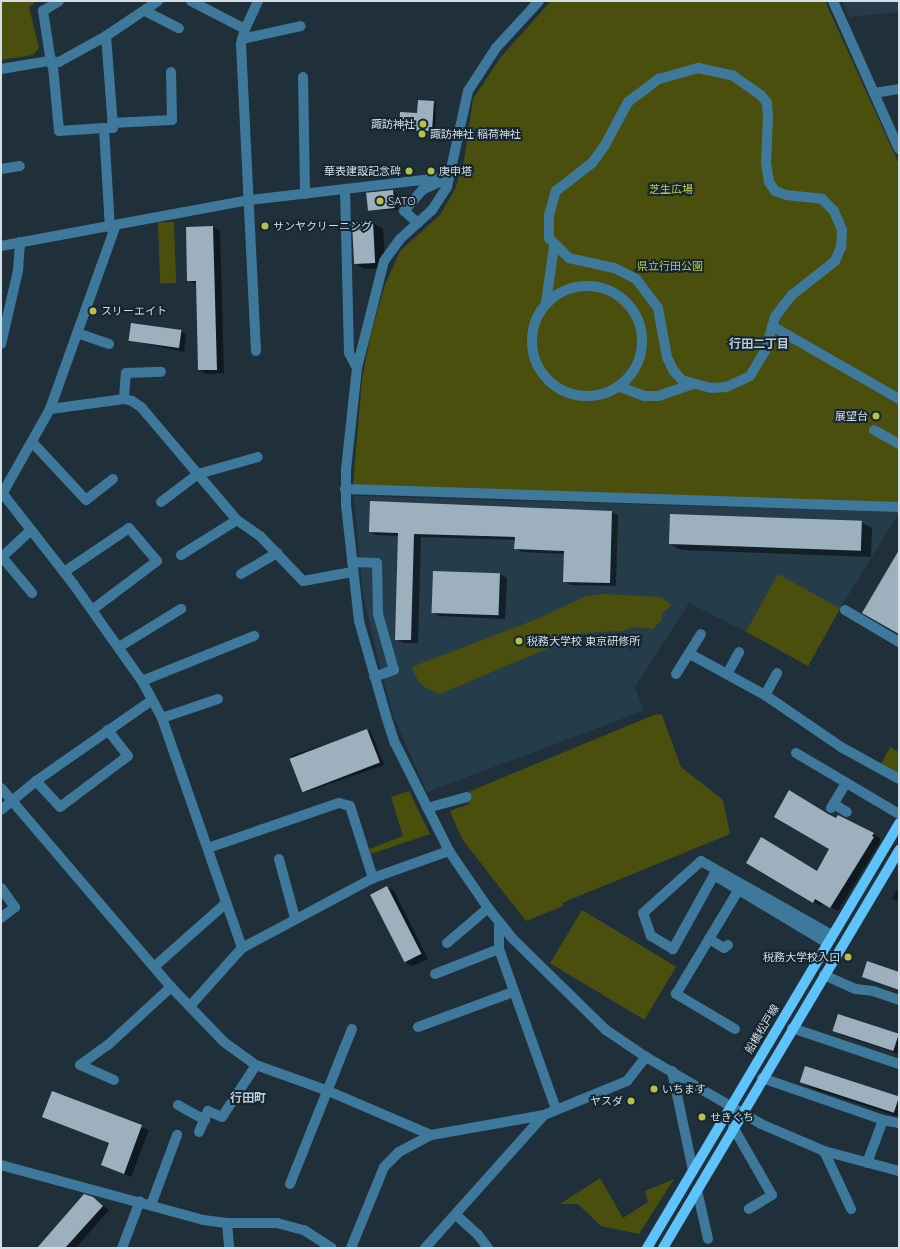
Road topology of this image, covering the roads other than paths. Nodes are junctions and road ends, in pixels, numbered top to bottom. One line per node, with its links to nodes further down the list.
1 (59, 1): 13 (street)
2 (158, 1): 7 (street)
3 (191, 1): 10 (street)
4 (258, 1): 10 (street)
5 (539, 1): 23 (street)
6 (832, 1): 18 (street)
7 (144, 11): 9 (street); 11 (street)
8 (301, 26): 12 (street)
9 (179, 28)
10 (245, 28): 12 (street)
11 (106, 36): 13 (street); 19 (street)
12 (242, 39): 26 (street)
13 (49, 61): 14 (street); 19 (street)
14 (1, 69)
15 (170, 72): 19 (street)
16 (303, 77): 25 (street)
17 (899, 89): 18 (street)
18 (874, 93): 20 (street)
19 (108, 126): 28 (street)
20 (899, 149)
21 (20, 166): 22 (street)
22 (1, 169)
23 (450, 177): 24 (street); 27 (street); 27 (street)
24 (345, 190): 25 (street); 38 (street)
25 (305, 194): 26 (street)
26 (250, 200): 28 (street); 37 (street)
27 (418, 223): 38 (street)
28 (112, 227): 29 (street); 34 (street)
29 (20, 242): 30 (street); 35 (street)
30 (1, 246)
31 (554, 246): 32 (street); 33 (street); 40 (street)
32 (546, 303): 41 (street); 41 (street)
33 (772, 326): 40 (street); 43 (street)
34 (77, 333): 36 (street); 44 (street)
35 (1, 344)
36 (110, 344)
37 (256, 351)
38 (357, 368): 51 (street)
39 (161, 372): 42 (street)
40 (692, 384): 41 (street)
41 (618, 386)
42 (124, 399): 44 (street); 49 (street)
43 (899, 399)
44 (50, 409): 46 (street)
45 (874, 430): 47 (street)
46 (33, 444): 50 (street); 52 (street)
47 (899, 444)
48 (258, 457): 49 (street)
49 (198, 474): 53 (street); 55 (street)
50 (113, 479)
51 (345, 489): 54 (street); 59 (street)
52 (2, 495): 56 (street)
53 (161, 502)
54 (899, 508)
55 (236, 520): 57 (street); 58 (street)
56 (32, 530): 60 (street); 62 (street)
57 (277, 553): 59 (street); 61 (street)
58 (181, 555)
59 (352, 567): 75 (street); 75 (street)
60 (64, 572): 64 (street); 64 (street)
61 (241, 574)
62 (32, 593)
63 (181, 609): 69 (street)
64 (92, 610): 69 (street)
65 (846, 610): 68 (street)
66 (701, 634): 71 (street)
67 (254, 636): 76 (street)
68 (899, 642)
69 (119, 647): 76 (street)
70 (739, 652): 74 (street)
71 (690, 654): 73 (street); 74 (street)
72 (777, 673): 77 (street)
73 (676, 674)
74 (727, 674): 77 (street)
75 (374, 677): 89 (street)
76 (142, 681): 79 (street)
77 (765, 695): 83 (street)
78 (218, 699): 80 (street)
79 (152, 700): 80 (street); 81 (street)
80 (162, 718): 94 (street)
81 (108, 730): 84 (street); 84 (street)
82 (796, 753): 85 (street)
83 (899, 779)
84 (36, 781): 88 (street)
85 (846, 783): 91 (street); 92 (street)
86 (1, 788): 88 (street)
87 (467, 797): 89 (street)
88 (12, 801): 90 (street); 112 (street)
89 (427, 808): 96 (street)
90 (1, 810)
91 (848, 812)
92 (899, 814)
93 (899, 823): 107 (main road, 船橋松戸線)
94 (208, 848): 98 (street); 101 (street)
95 (899, 850): 114 (main road)
96 (449, 851): 98 (street); 102 (street)
97 (279, 859): 104 (street)
98 (373, 878): 104 (street)
99 (1, 888): 103 (street)
100 (739, 889): 106 (street); 107 (street); 107 (street)
101 (226, 903): 110 (street); 112 (street)
102 (488, 908): 105 (street); 108 (street)
103 (1, 918)
104 (295, 918): 110 (street)
105 (499, 923): 111 (street); 123 (street)
106 (709, 939): 109 (street); 122 (street)
107 (830, 939): 131 (main road, 船橋松戸線)
108 (447, 943)
109 (728, 945)
110 (242, 948): 118 (street)
111 (499, 949): 113 (street); 116 (street)
112 (154, 967): 115 (street)
113 (435, 974)
114 (824, 975): 117 (street); 120 (main road)
115 (171, 987): 118 (street); 128 (street)
116 (513, 992): 119 (street); 132 (street)
117 (899, 1000)
118 (190, 1006): 124 (street)
119 (418, 1027)
120 (792, 1028): 125 (street); 127 (main road)
121 (352, 1029): 129 (street)
122 (735, 1029)
123 (646, 1057): 126 (street); 132 (street)
124 (256, 1064): 129 (street); 135 (street)
125 (899, 1064)
126 (672, 1071): 131 (street); 145 (street)
127 (762, 1078): 133 (main road); 136 (street)
128 (114, 1080)
129 (326, 1090): 141 (street); 147 (street)
130 (178, 1105): 135 (street)
131 (730, 1106): 133 (street); 145 (main road, 船橋松戸線)
132 (556, 1110): 134 (street)
133 (742, 1113): 138 (main road); 142 (street)
134 (544, 1115): 141 (street); 153 (street)
135 (205, 1120): 139 (street)
136 (883, 1120): 137 (street); 143 (street)
137 (899, 1123)
138 (734, 1127): 148 (main road); 152 (street)
139 (199, 1132)
140 (177, 1135): 150 (street)
141 (431, 1135): 159 (street)
142 (824, 1151): 143 (street); 151 (street)
143 (867, 1163): 146 (street)
144 (1, 1165): 149 (street)
145 (693, 1171): 162 (main road, 船橋松戸線)
146 (899, 1171)
147 (290, 1184)
148 (697, 1190): 155 (street); 163 (main road)
149 (140, 1201): 150 (street); 156 (street)
150 (151, 1205): 154 (street)
151 (851, 1209)
152 (749, 1210)
153 (456, 1215): 160 (street); 161 (street)
154 (227, 1224): 157 (street); 158 (street)
155 (708, 1239)
156 (122, 1248)
157 (229, 1248)
158 (332, 1248)
159 (351, 1248)
160 (425, 1248)
161 (488, 1248)
162 (647, 1248)
163 (663, 1248)

